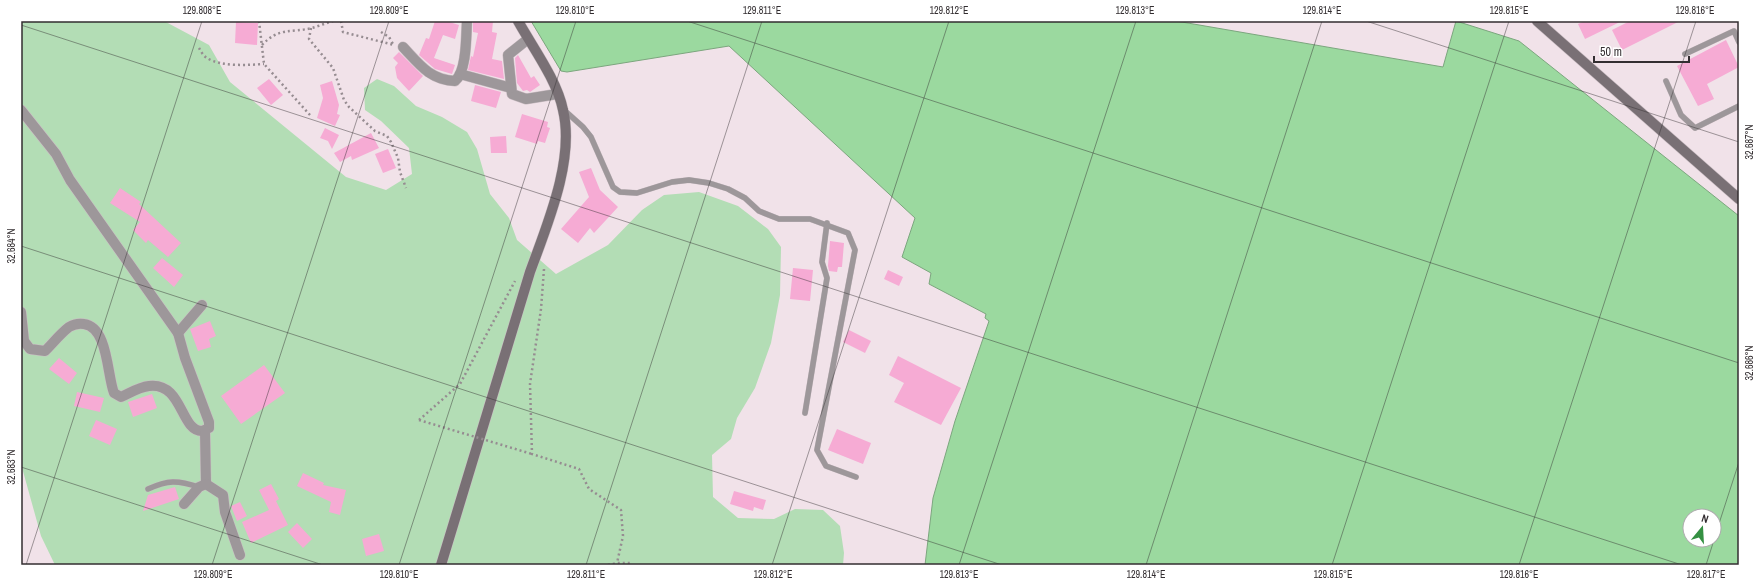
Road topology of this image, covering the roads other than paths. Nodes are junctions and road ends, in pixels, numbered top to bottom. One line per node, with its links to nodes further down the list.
1 (466, 21): 8 (street)
2 (518, 21): 4 (street)
3 (1537, 21): 15 (street)
4 (528, 39): 10 (street); 11 (street)
5 (1739, 42): 7 (lane)
6 (398, 46): 8 (street)
7 (1685, 54)
8 (460, 74): 10 (street)
9 (1666, 82): 12 (lane)
10 (511, 88): 11 (street)
11 (557, 94): 14 (street)
12 (1739, 106)
13 (21, 110): 19 (street)
14 (563, 110): 16 (lane); 27 (street)
15 (1739, 199)
16 (826, 223): 20 (lane); 22 (lane)
17 (202, 305): 19 (street)
18 (21, 312): 21 (street)
19 (178, 333): 21 (street)
20 (805, 413)
21 (205, 431): 23 (street)
22 (856, 477)
23 (202, 485): 24 (lane); 25 (street); 26 (street)
24 (148, 489)
25 (184, 504)
26 (240, 555)
27 (440, 565)

